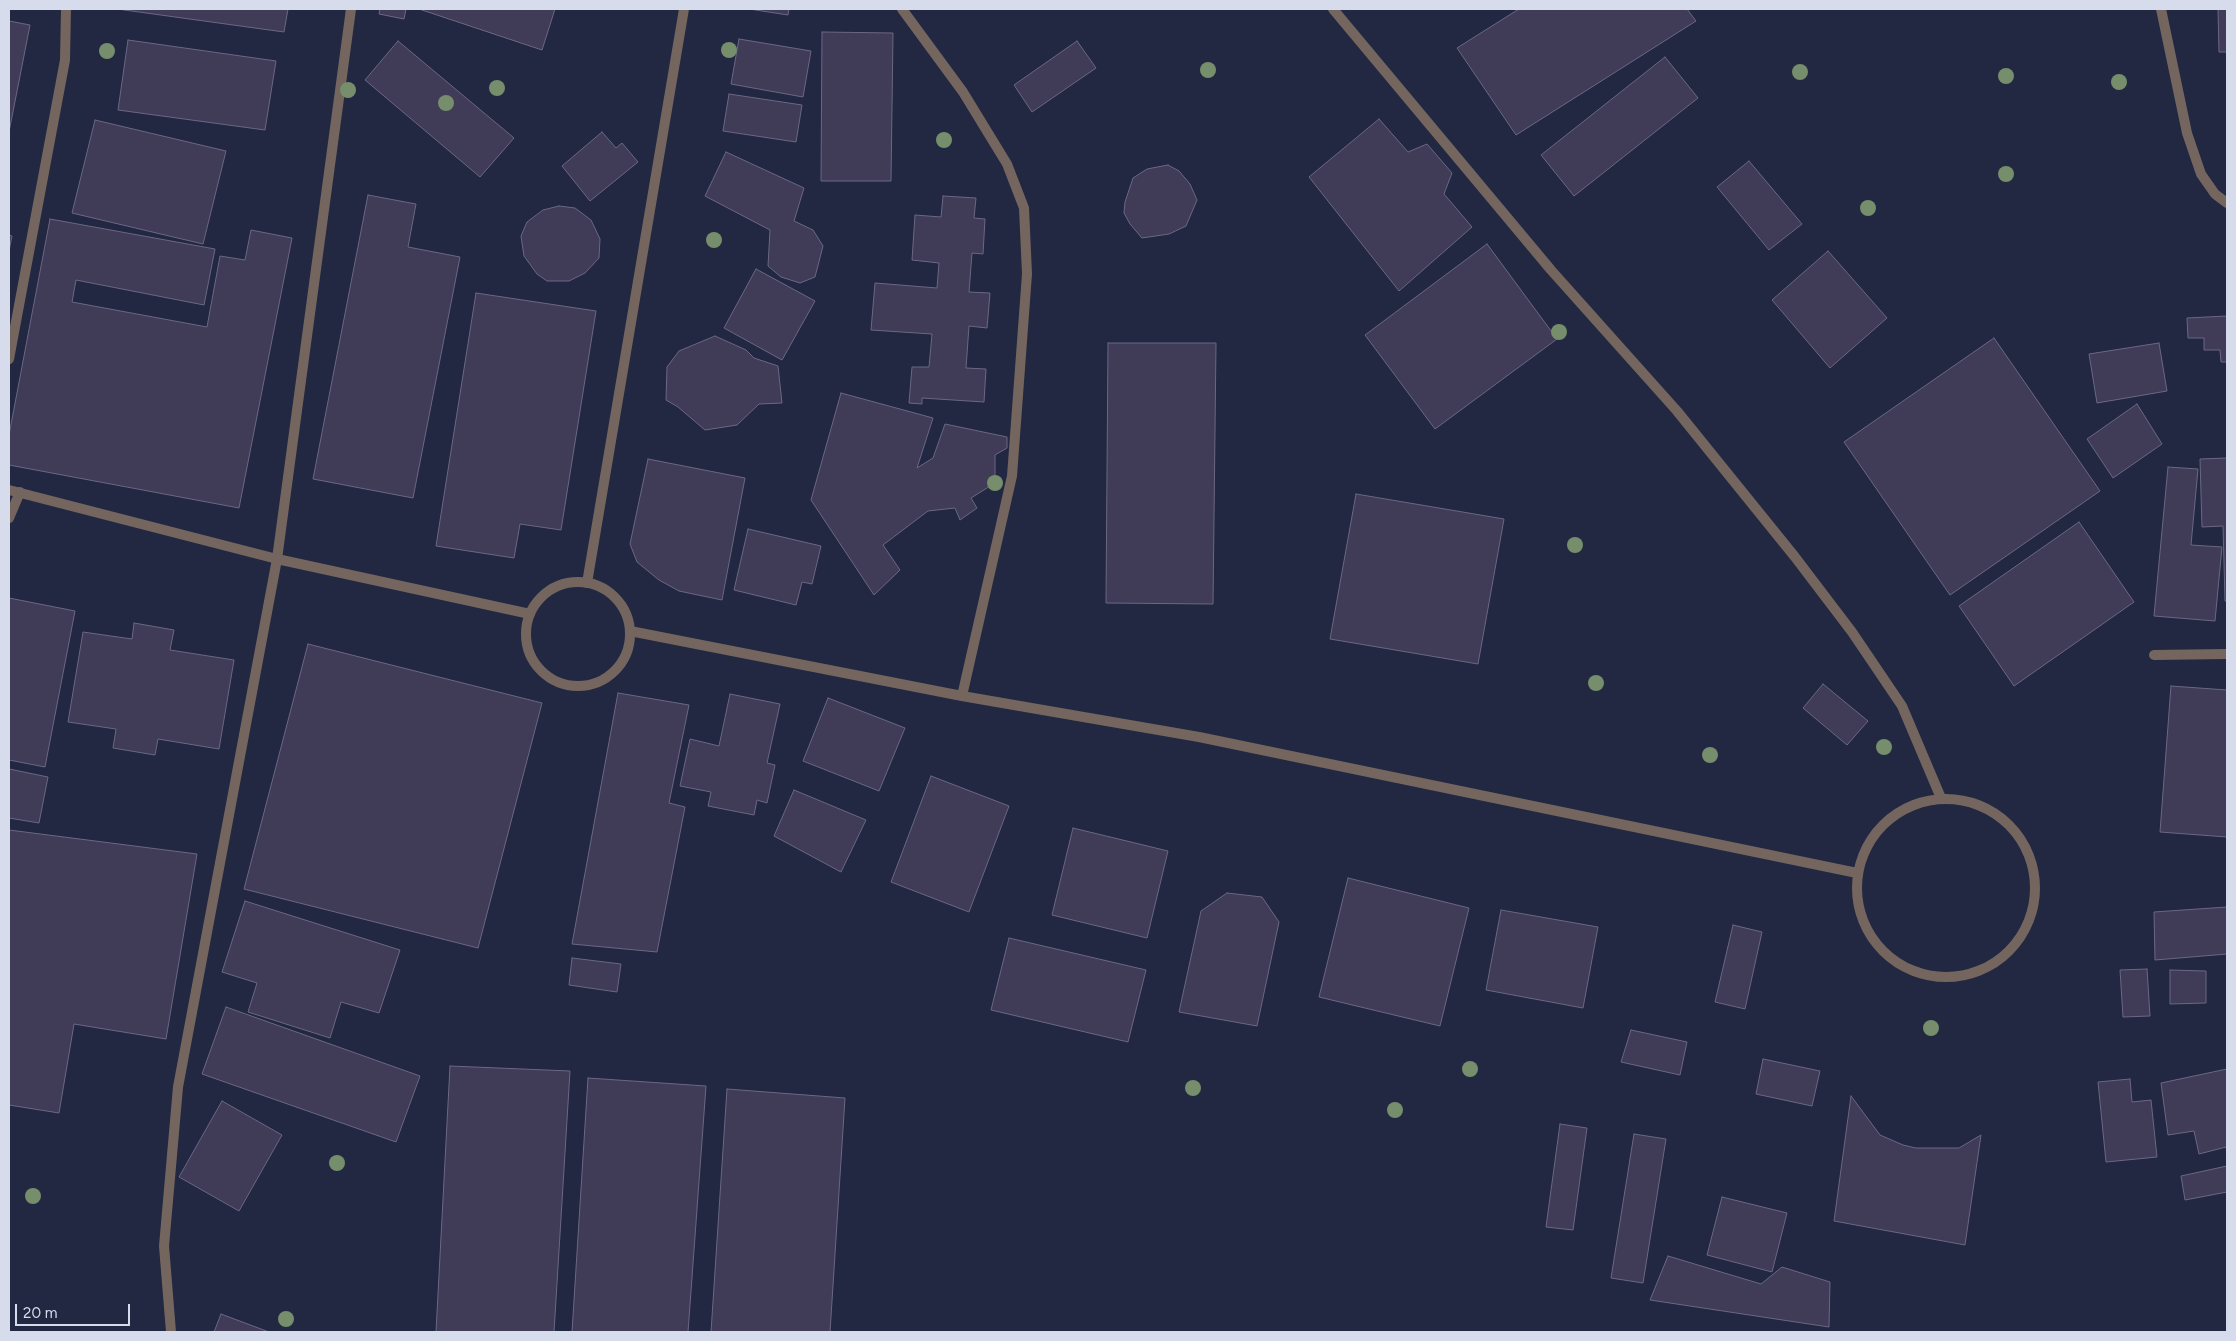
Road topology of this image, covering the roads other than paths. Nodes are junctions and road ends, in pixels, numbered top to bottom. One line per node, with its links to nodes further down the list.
1 (66, 9): 8 (street)
2 (351, 9): 12 (street)
3 (684, 9): 13 (street)
4 (902, 9): 18 (street)
5 (1333, 9): 19 (street)
6 (2161, 9): 7 (street)
7 (2227, 203)
8 (9, 359)
9 (9, 490): 10 (street)
10 (20, 492): 11 (street); 12 (street)
11 (9, 518)
12 (277, 558): 14 (street); 21 (street)
13 (587, 583): 14 (street); 15 (street)
14 (530, 614): 15 (street)
15 (630, 631): 18 (street)
16 (2227, 654): 17 (street)
17 (2154, 655)
18 (962, 696): 20 (street)
19 (1941, 798): 20 (street); 20 (street)
20 (1857, 873)
21 (171, 1332)

